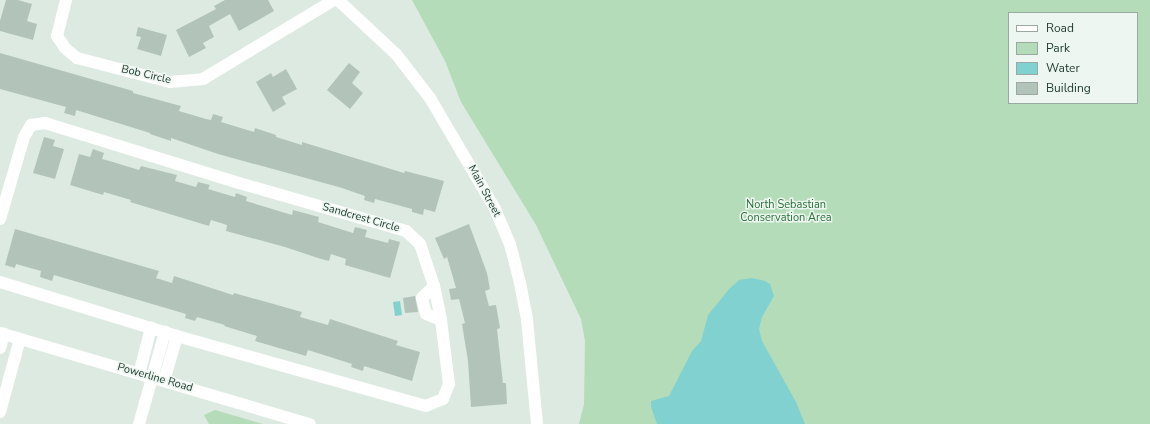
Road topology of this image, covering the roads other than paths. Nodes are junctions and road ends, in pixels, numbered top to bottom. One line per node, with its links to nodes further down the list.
1 (66, 0): 2 (street, Bob Circle)
2 (334, 0)
3 (338, 0): 18 (street, Main Street)
4 (0, 219): 9 (street, Sandcrest Circle)
5 (0, 282): 6 (street, Sandcrest Circle)
6 (151, 328): 7 (street, Sandcrest Circle); 12 (street)
7 (165, 332): 9 (street, Sandcrest Circle); 13 (street)
8 (2, 333): 10 (street, Powerline Road); 11 (street)
9 (177, 336): 14 (street)
10 (20, 339): 12 (street, Powerline Road); 15 (street)
11 (0, 348)
12 (139, 374): 13 (street, Powerline Road)
13 (152, 378): 14 (street, Powerline Road); 16 (street)
14 (164, 381): 17 (street, Powerline Road)
15 (0, 412)
16 (139, 424)
17 (310, 424)
18 (537, 424)

